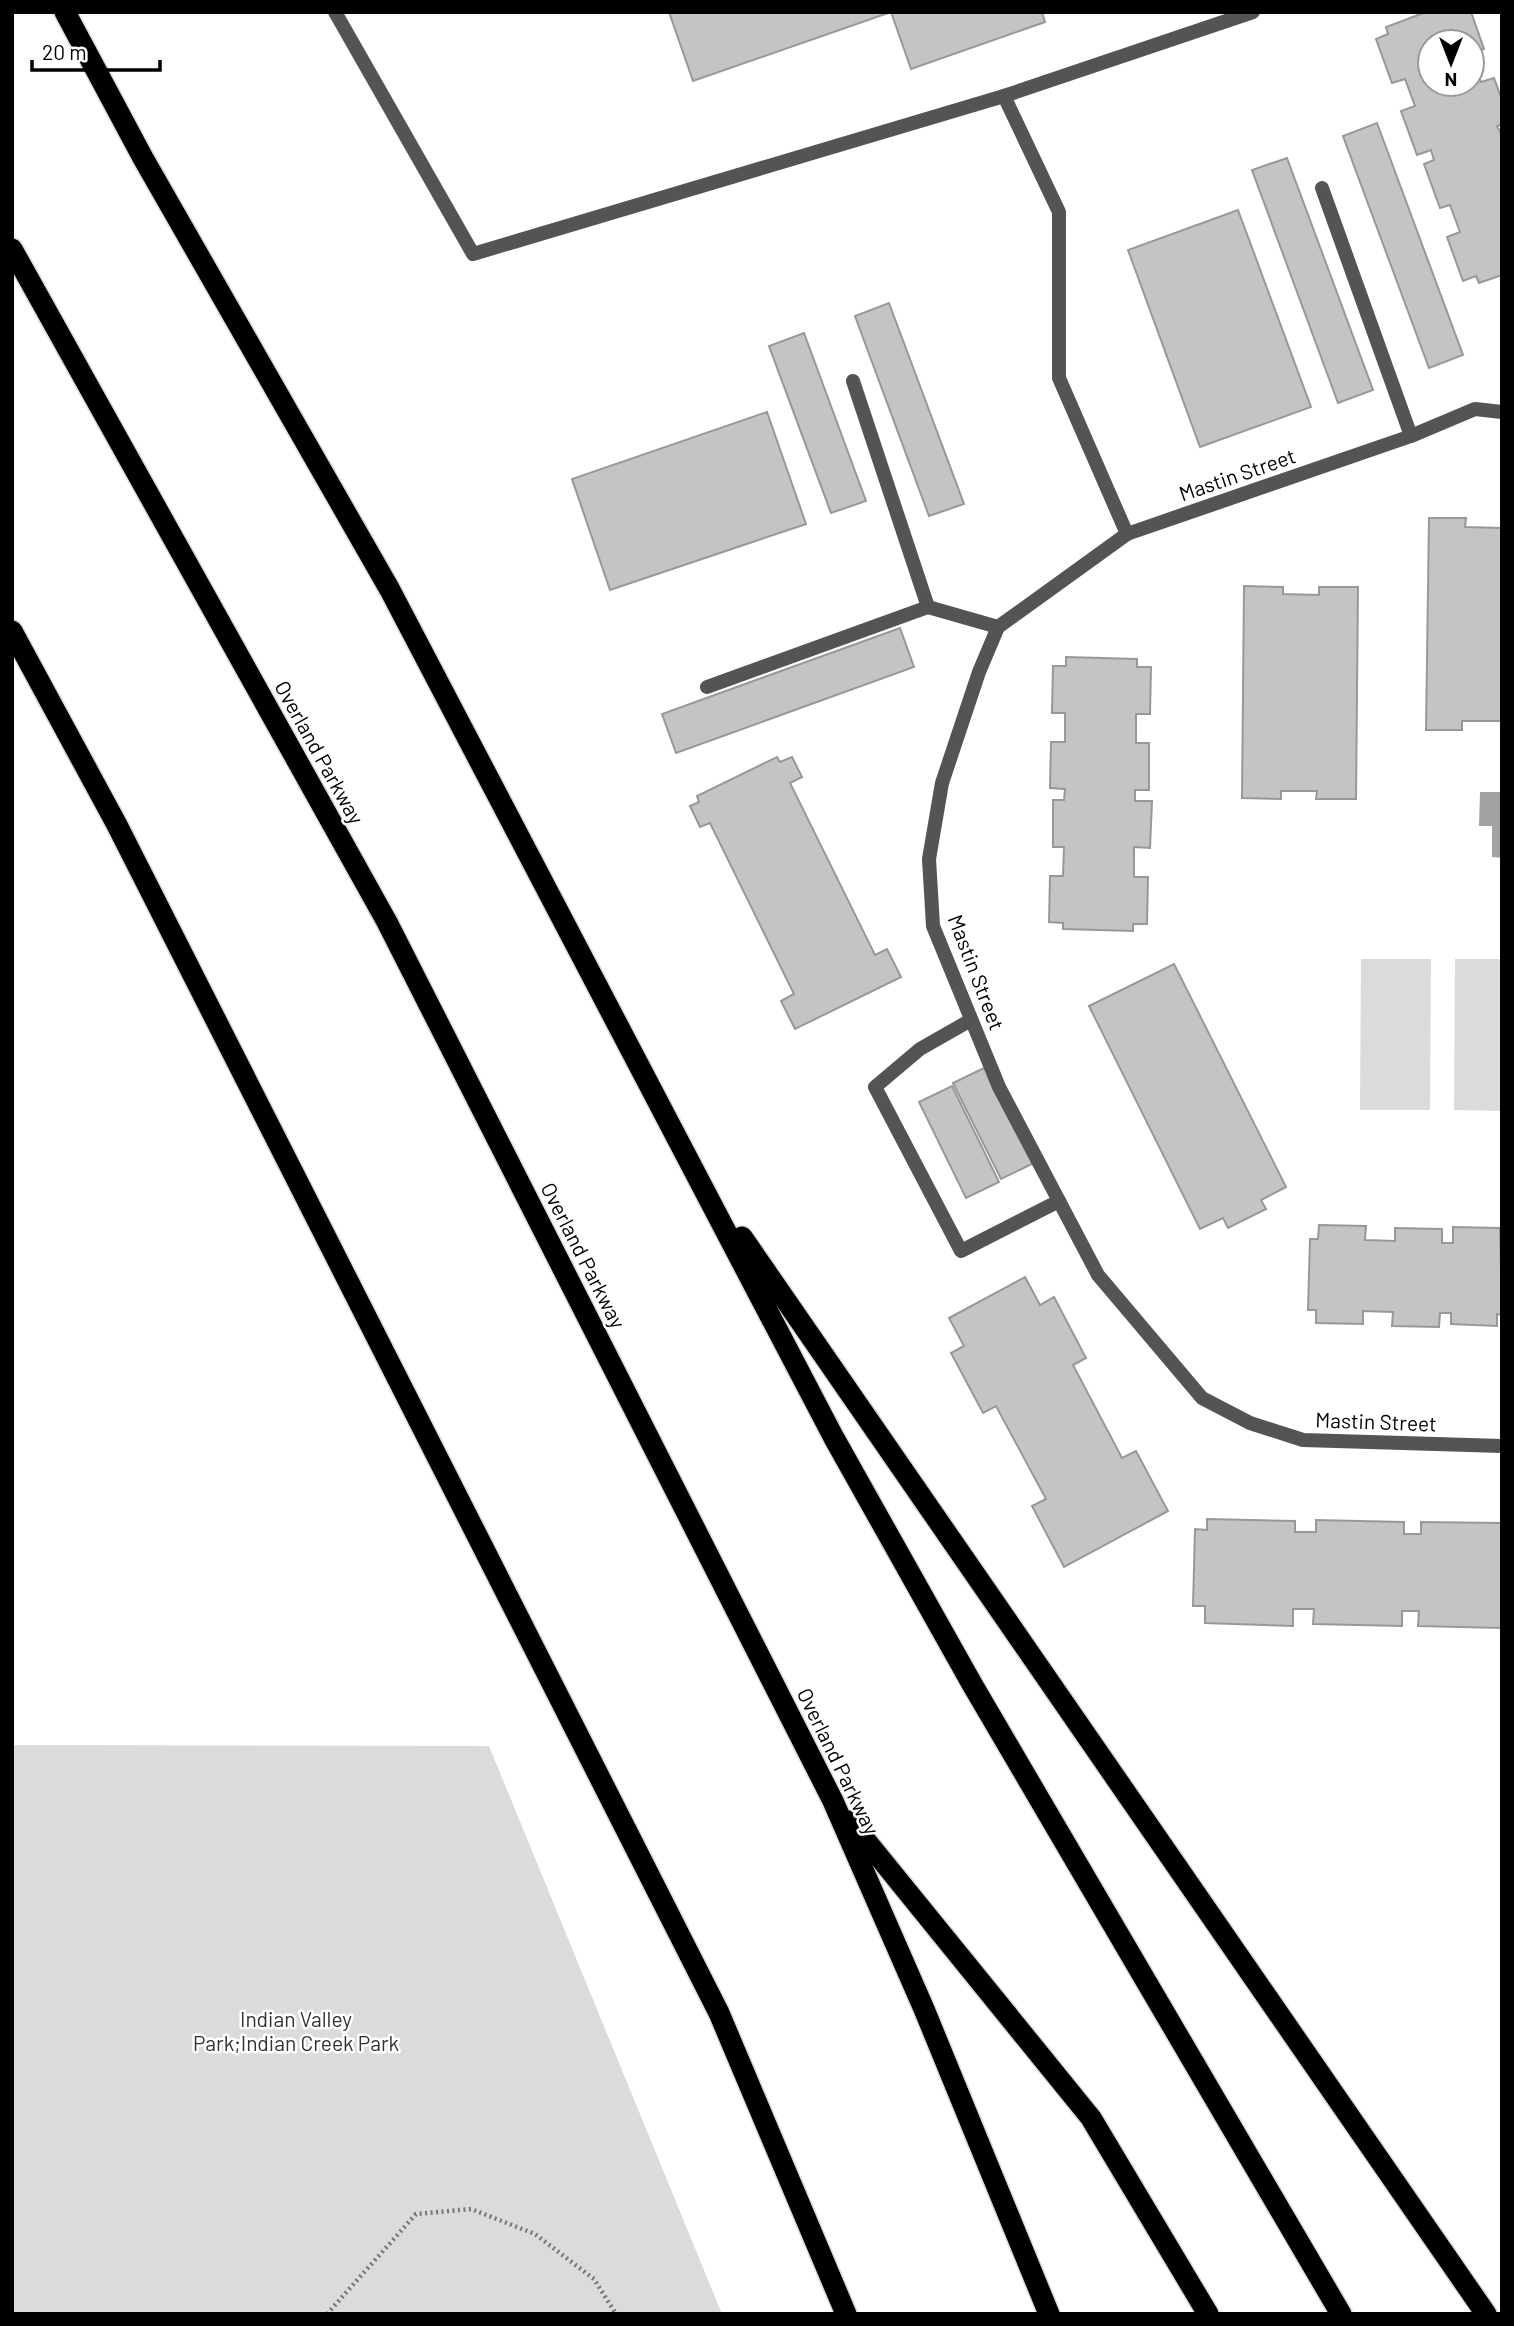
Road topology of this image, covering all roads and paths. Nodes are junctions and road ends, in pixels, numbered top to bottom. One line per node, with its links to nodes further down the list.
1 (65, 12): 16 (highway)
2 (335, 12): 4 (street)
3 (1253, 12): 4 (street)
4 (1004, 96): 10 (street)
5 (1322, 188): 9 (street)
6 (12, 248): 19 (highway, Overland Parkway)
7 (853, 381): 11 (street)
8 (1502, 412): 9 (street, Mastin Street)
9 (1411, 436): 10 (street, Mastin Street)
10 (1127, 534): 12 (street, Mastin Street)
11 (928, 607): 12 (street); 14 (street)
12 (998, 627): 15 (street, Mastin Street)
13 (12, 631): 22 (highway)
14 (707, 687)
15 (971, 1020): 17 (street, Mastin Street); 17 (street)
16 (691, 1163): 25 (highway); 26 (highway)
17 (1059, 1201): 18 (street, Mastin Street)
18 (1502, 1446)
19 (833, 1801): 23 (highway, Overland Parkway); 24 (highway)
20 (327, 2314): 21 (path)
21 (615, 2314)
22 (846, 2314)
23 (1049, 2314)
24 (1208, 2314)
25 (1340, 2314)
26 (1486, 2314)

